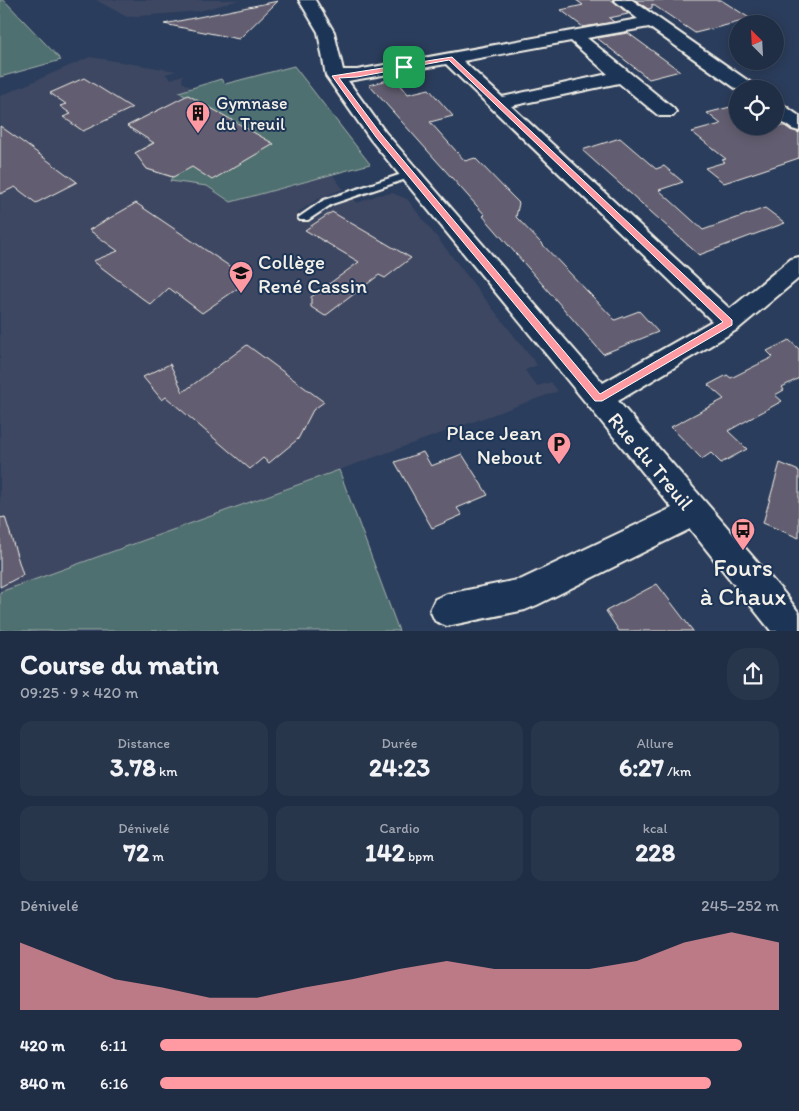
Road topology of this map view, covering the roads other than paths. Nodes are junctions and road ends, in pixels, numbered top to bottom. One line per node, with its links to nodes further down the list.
1 (306, 0): 6 (street, Rue du Treuil)
2 (622, 0): 3 (street)
3 (652, 21): 4 (street); 8 (street)
4 (574, 36): 5 (street); 7 (street)
5 (450, 58): 6 (street); 9 (street)
6 (335, 76): 13 (street, Rue du Treuil)
7 (622, 77): 9 (street); 10 (street)
8 (735, 80)
9 (498, 103): 16 (street)
10 (666, 112)
11 (784, 114): 12 (street)
12 (799, 125)
13 (411, 174): 14 (lane); 17 (street, Rue du Treuil)
14 (304, 218)
15 (799, 265): 16 (street)
16 (729, 322): 17 (street)
17 (598, 399): 18 (street, Rue du Treuil)
18 (694, 512): 19 (street); 20 (street, Rue du Treuil)
19 (447, 610)
20 (791, 631)

